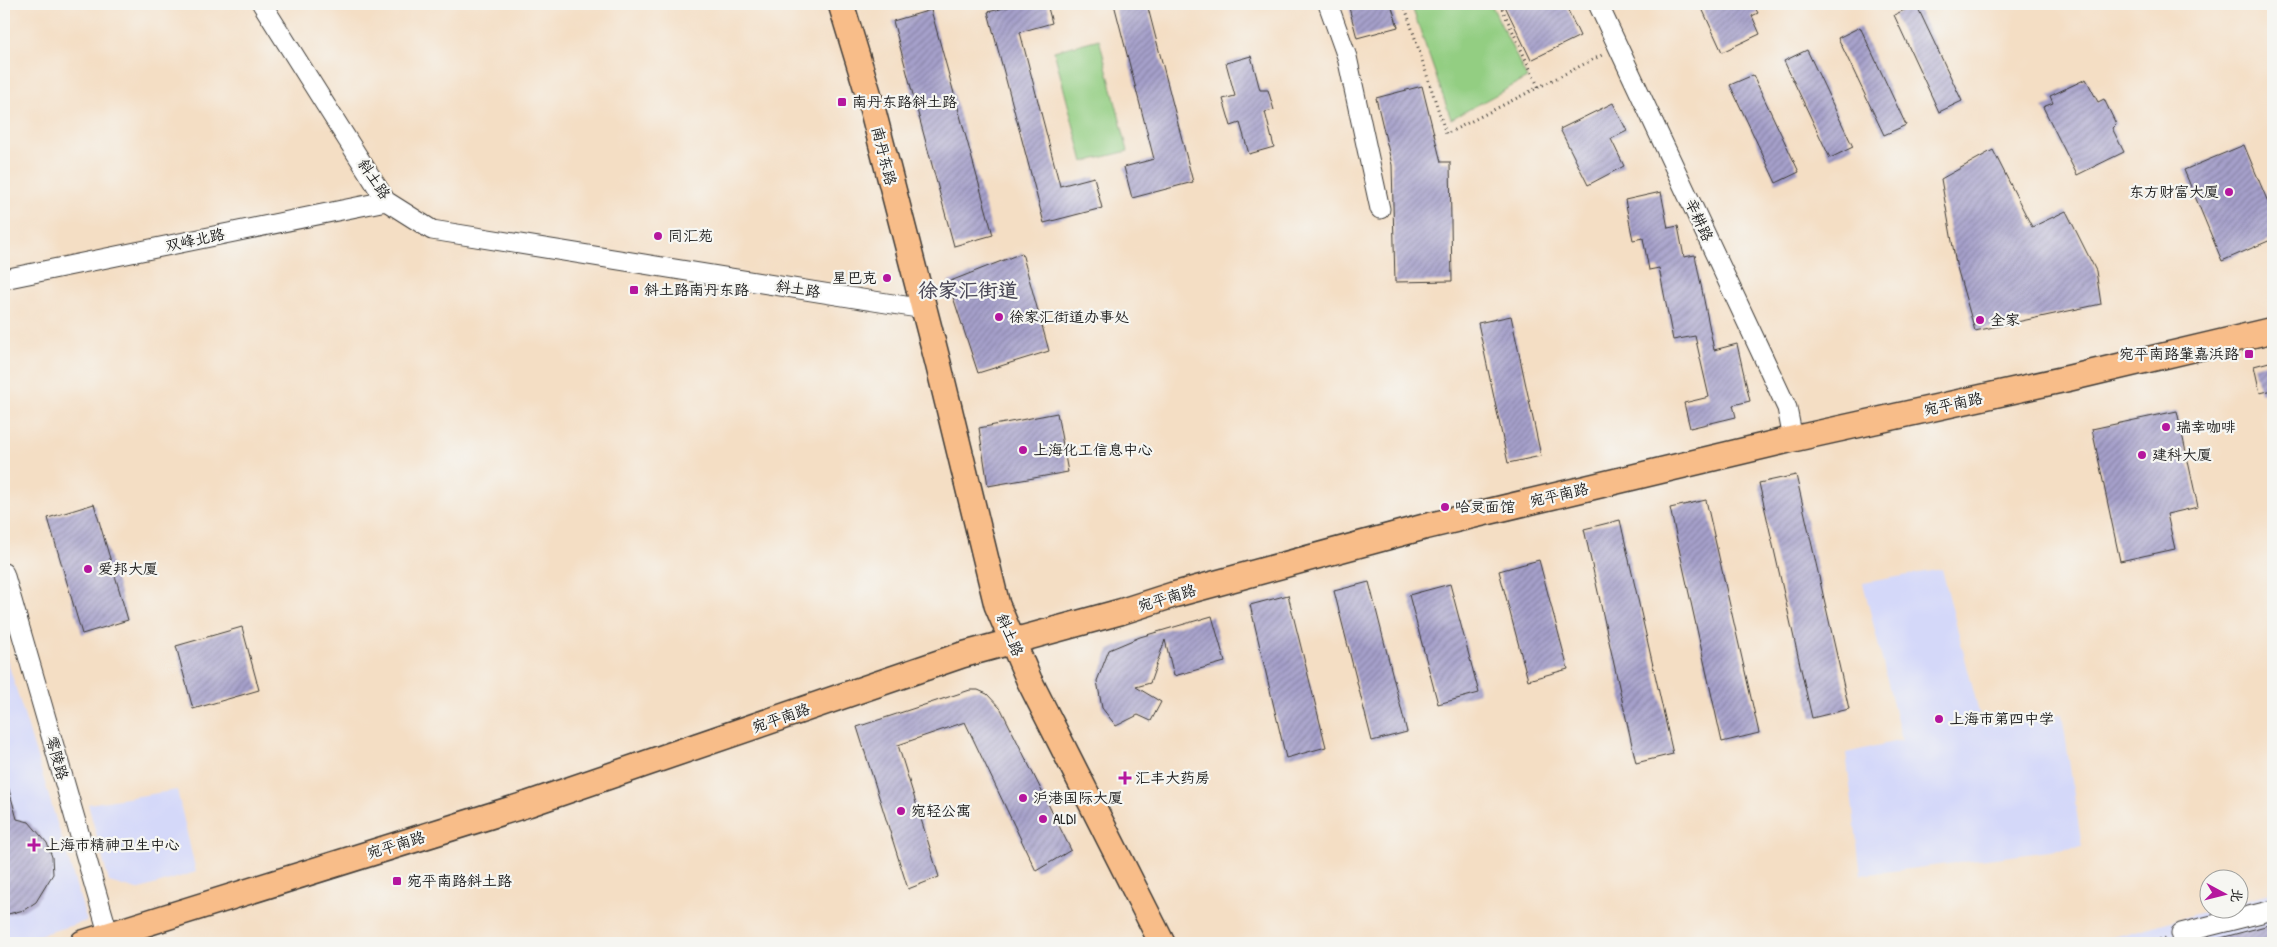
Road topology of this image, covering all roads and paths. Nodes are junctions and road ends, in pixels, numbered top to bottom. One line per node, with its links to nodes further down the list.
1 (262, 4): 9 (street, 斜土路)
2 (842, 4): 12 (main road, 南丹东路)
3 (1328, 4): 10 (street)
4 (1404, 4): 8 (path)
5 (1500, 4): 8 (path)
6 (1598, 4): 7 (street, 辛耕路)
7 (1618, 46): 8 (path); 14 (street, 辛耕路)
8 (1539, 88)
9 (386, 201): 11 (street, 双峰北路); 12 (street, 斜土路)
10 (1380, 209)
11 (4, 279)
12 (924, 309): 17 (main road, 斜土路)
13 (2273, 330): 14 (main road, 宛平南路)
14 (1793, 439): 17 (main road, 宛平南路)
15 (4, 573): 16 (street, 零陵路)
16 (9, 608): 20 (street, 零陵路)
17 (1013, 641): 20 (main road, 宛平南路); 22 (main road, 斜土路)
18 (2273, 910): 19 (street)
19 (2182, 938)
20 (110, 939): 21 (main road, 宛平南路)
21 (83, 943)
22 (1162, 943)

